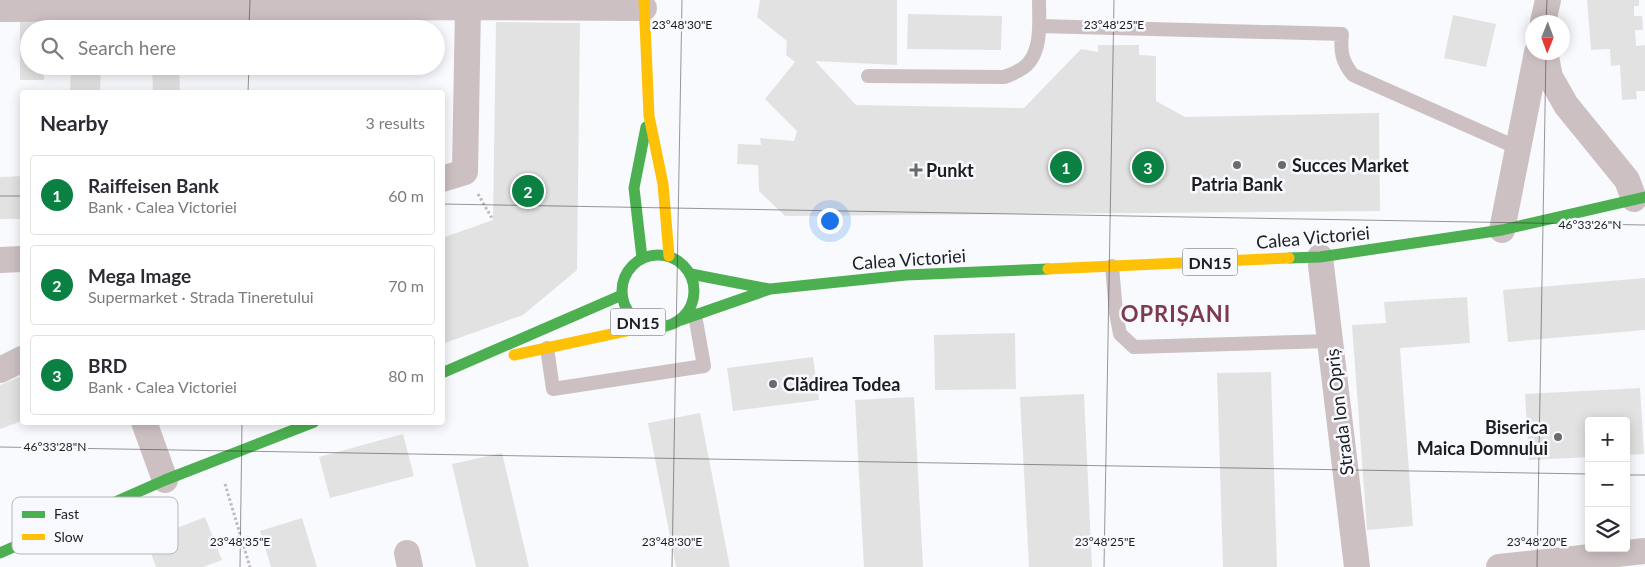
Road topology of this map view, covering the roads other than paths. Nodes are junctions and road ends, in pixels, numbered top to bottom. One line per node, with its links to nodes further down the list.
1 (1039, 0): 7 (lane)
2 (1548, 0): 6 (street)
3 (644, 4): 4 (street); 11 (main road)
4 (480, 5): 5 (street); 13 (street)
5 (0, 8)
6 (1545, 15)
7 (1039, 26): 10 (lane); 12 (lane)
8 (1535, 60): 12 (street)
9 (1547, 60): 14 (street)
10 (868, 76)
11 (649, 116): 16 (main road); 18 (main road)
12 (1518, 148): 15 (street)
13 (445, 178)
14 (1639, 198): 15 (main road, Calea Victoriei / DN15)
15 (1502, 230): 17 (main road, Calea Victoriei / DN15)
16 (669, 256): 18 (main road); 22 (main road)
17 (1320, 257): 21 (main road, Calea Victoriei / DN15); 28 (street, Strada Ion Opriș)
18 (642, 258): 24 (main road, DN15)
19 (20, 259): 20 (street)
20 (0, 260)
21 (1112, 266): 23 (main road, Calea Victoriei / DN15); 28 (lane)
22 (691, 274): 23 (main road, Calea Victoriei / DN15); 26 (main road, DN15)
23 (770, 289): 25 (main road, Calea Victoriei / DN15)
24 (622, 295): 27 (main road, DN15); 31 (main road, Calea Victoriei / DN15)
25 (695, 315): 26 (main road, Calea Victoriei / DN15); 29 (lane)
26 (681, 320): 27 (main road, Calea Victoriei / DN15)
27 (649, 326): 29 (main road, Calea Victoriei / DN15)
28 (1330, 341): 41 (street, Strada Ion Opriș)
29 (547, 348): 31 (main road, Calea Victoriei / DN15)
30 (20, 360): 32 (street)
31 (459, 366): 33 (main road, Calea Victoriei / DN15)
32 (0, 370)
33 (445, 372)
34 (145, 425): 36 (street)
35 (306, 425): 36 (main road)
36 (165, 480): 37 (main road)
37 (127, 497)
38 (12, 548): 40 (main road)
39 (1645, 551): 42 (street)
40 (0, 553)
41 (1357, 567)
42 (1499, 567)

